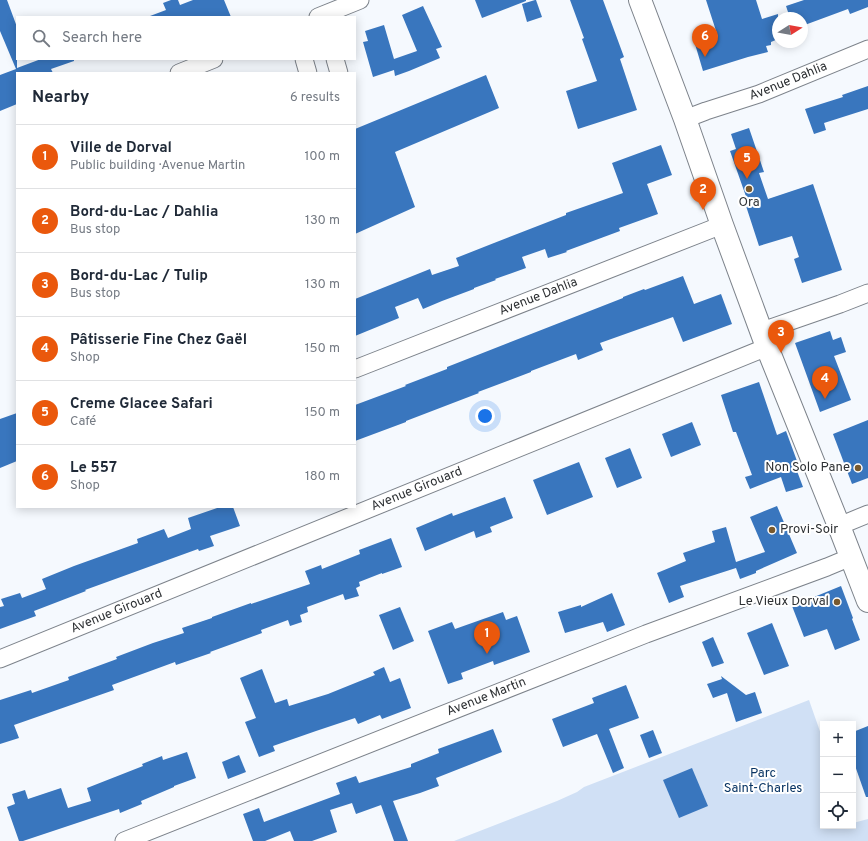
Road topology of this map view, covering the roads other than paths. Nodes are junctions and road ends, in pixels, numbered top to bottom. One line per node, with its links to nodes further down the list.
1 (360, 0): 3 (street)
2 (640, 0): 11 (street)
3 (322, 16)
4 (868, 49): 11 (street, Avenue Dahlia)
5 (212, 60): 8 (street)
6 (304, 60): 9 (street)
7 (335, 60): 10 (street)
8 (182, 72)
9 (308, 72)
10 (340, 72)
11 (685, 119): 12 (street)
12 (722, 226): 14 (street); 15 (street, Avenue Dahlia)
13 (868, 293): 14 (street, Avenue Girouard)
14 (764, 339): 17 (street); 20 (street, Avenue Girouard)
15 (356, 369)
16 (868, 514): 17 (street)
17 (839, 526): 18 (street)
18 (851, 556): 19 (street); 21 (street, Avenue Martin)
19 (868, 601)
20 (0, 659)
21 (124, 841)

